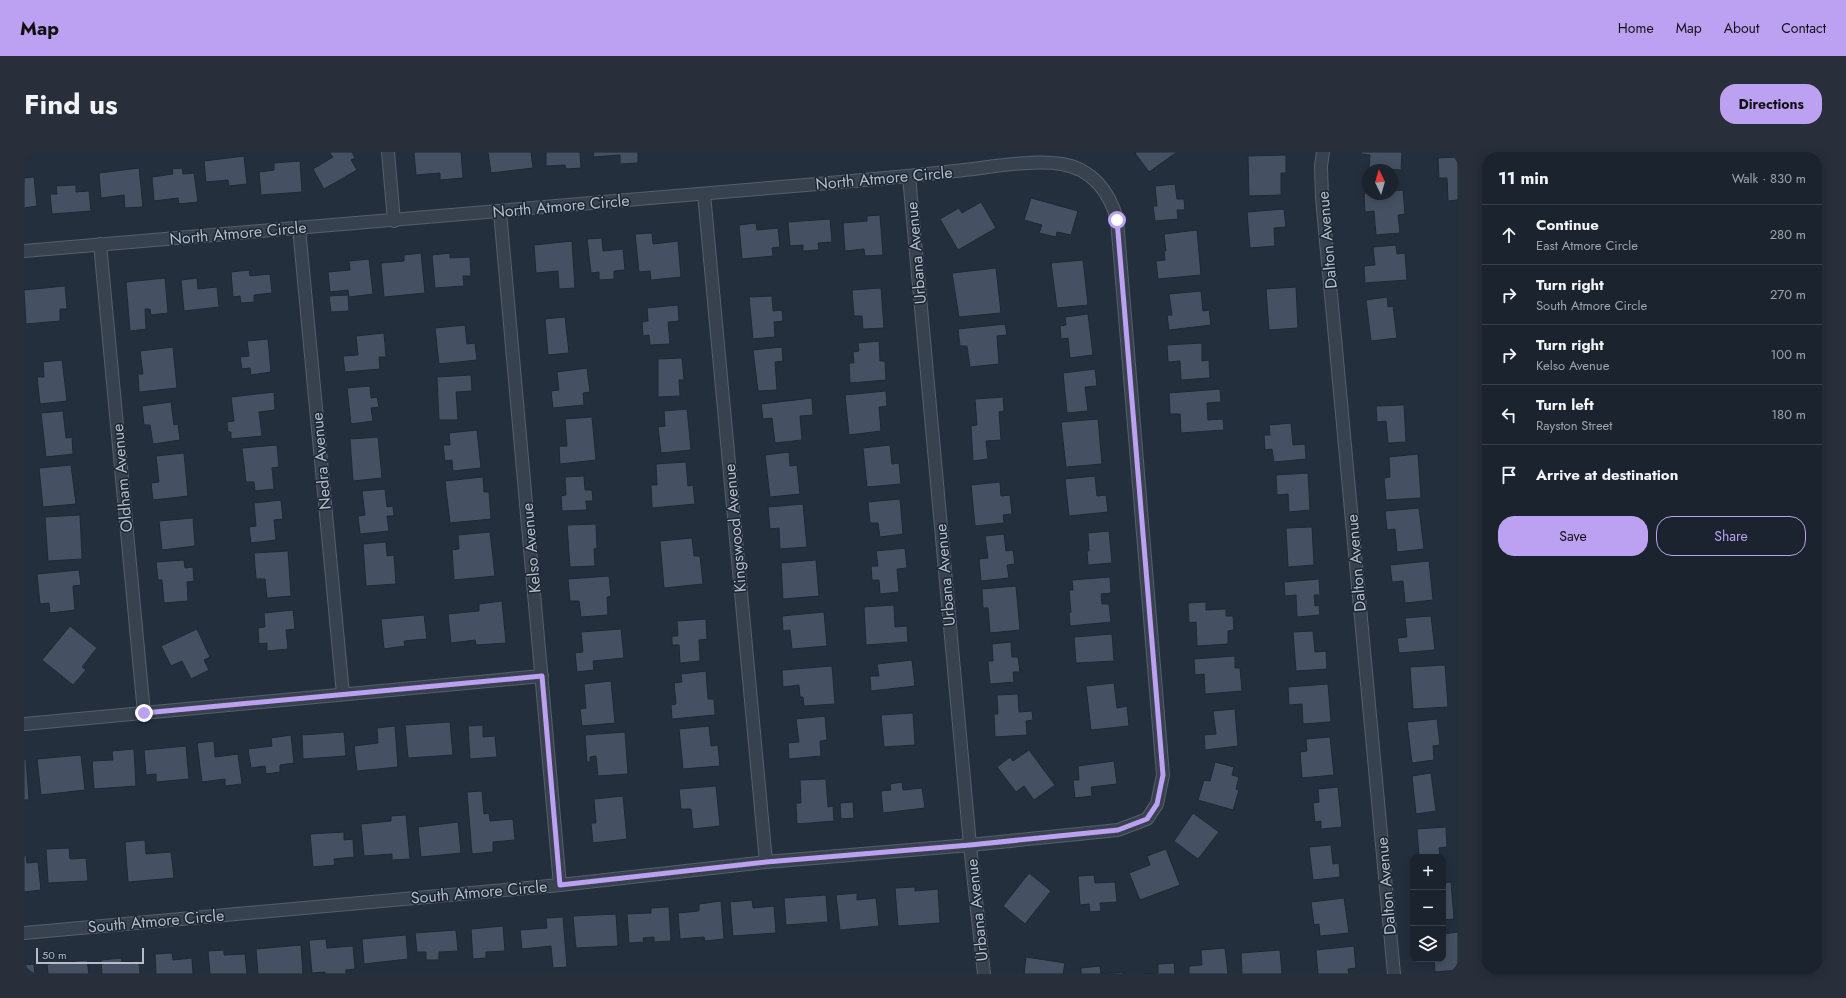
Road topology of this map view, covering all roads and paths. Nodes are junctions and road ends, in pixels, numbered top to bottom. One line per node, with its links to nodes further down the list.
1 (388, 152): 6 (street)
2 (1323, 152): 20 (street, Dalton Avenue)
3 (909, 176): 4 (street, North Atmore Circle); 14 (street, North Atmore Circle); 15 (street, Urbana Avenue)
4 (704, 194): 5 (street, North Atmore Circle); 16 (street, Kingswood Avenue)
5 (500, 212): 6 (street, North Atmore Circle); 10 (street, Kelso Avenue)
6 (394, 221): 7 (street, North Atmore Circle)
7 (299, 228): 8 (street, North Atmore Circle); 11 (street, Nedra Avenue)
8 (100, 244): 9 (street, North Atmore Circle); 12 (street, Oldham Avenue)
9 (24, 251)
10 (542, 676): 11 (street); 17 (street, Kelso Avenue)
11 (343, 694): 12 (street)
12 (144, 713): 13 (street)
13 (24, 724)
14 (1147, 819): 15 (street, South Atmore Circle)
15 (970, 845): 16 (street, South Atmore Circle); 19 (street, Urbana Avenue)
16 (766, 862): 17 (street, South Atmore Circle)
17 (560, 885): 18 (street, South Atmore Circle)
18 (24, 933)
19 (984, 974)
20 (1394, 974)

